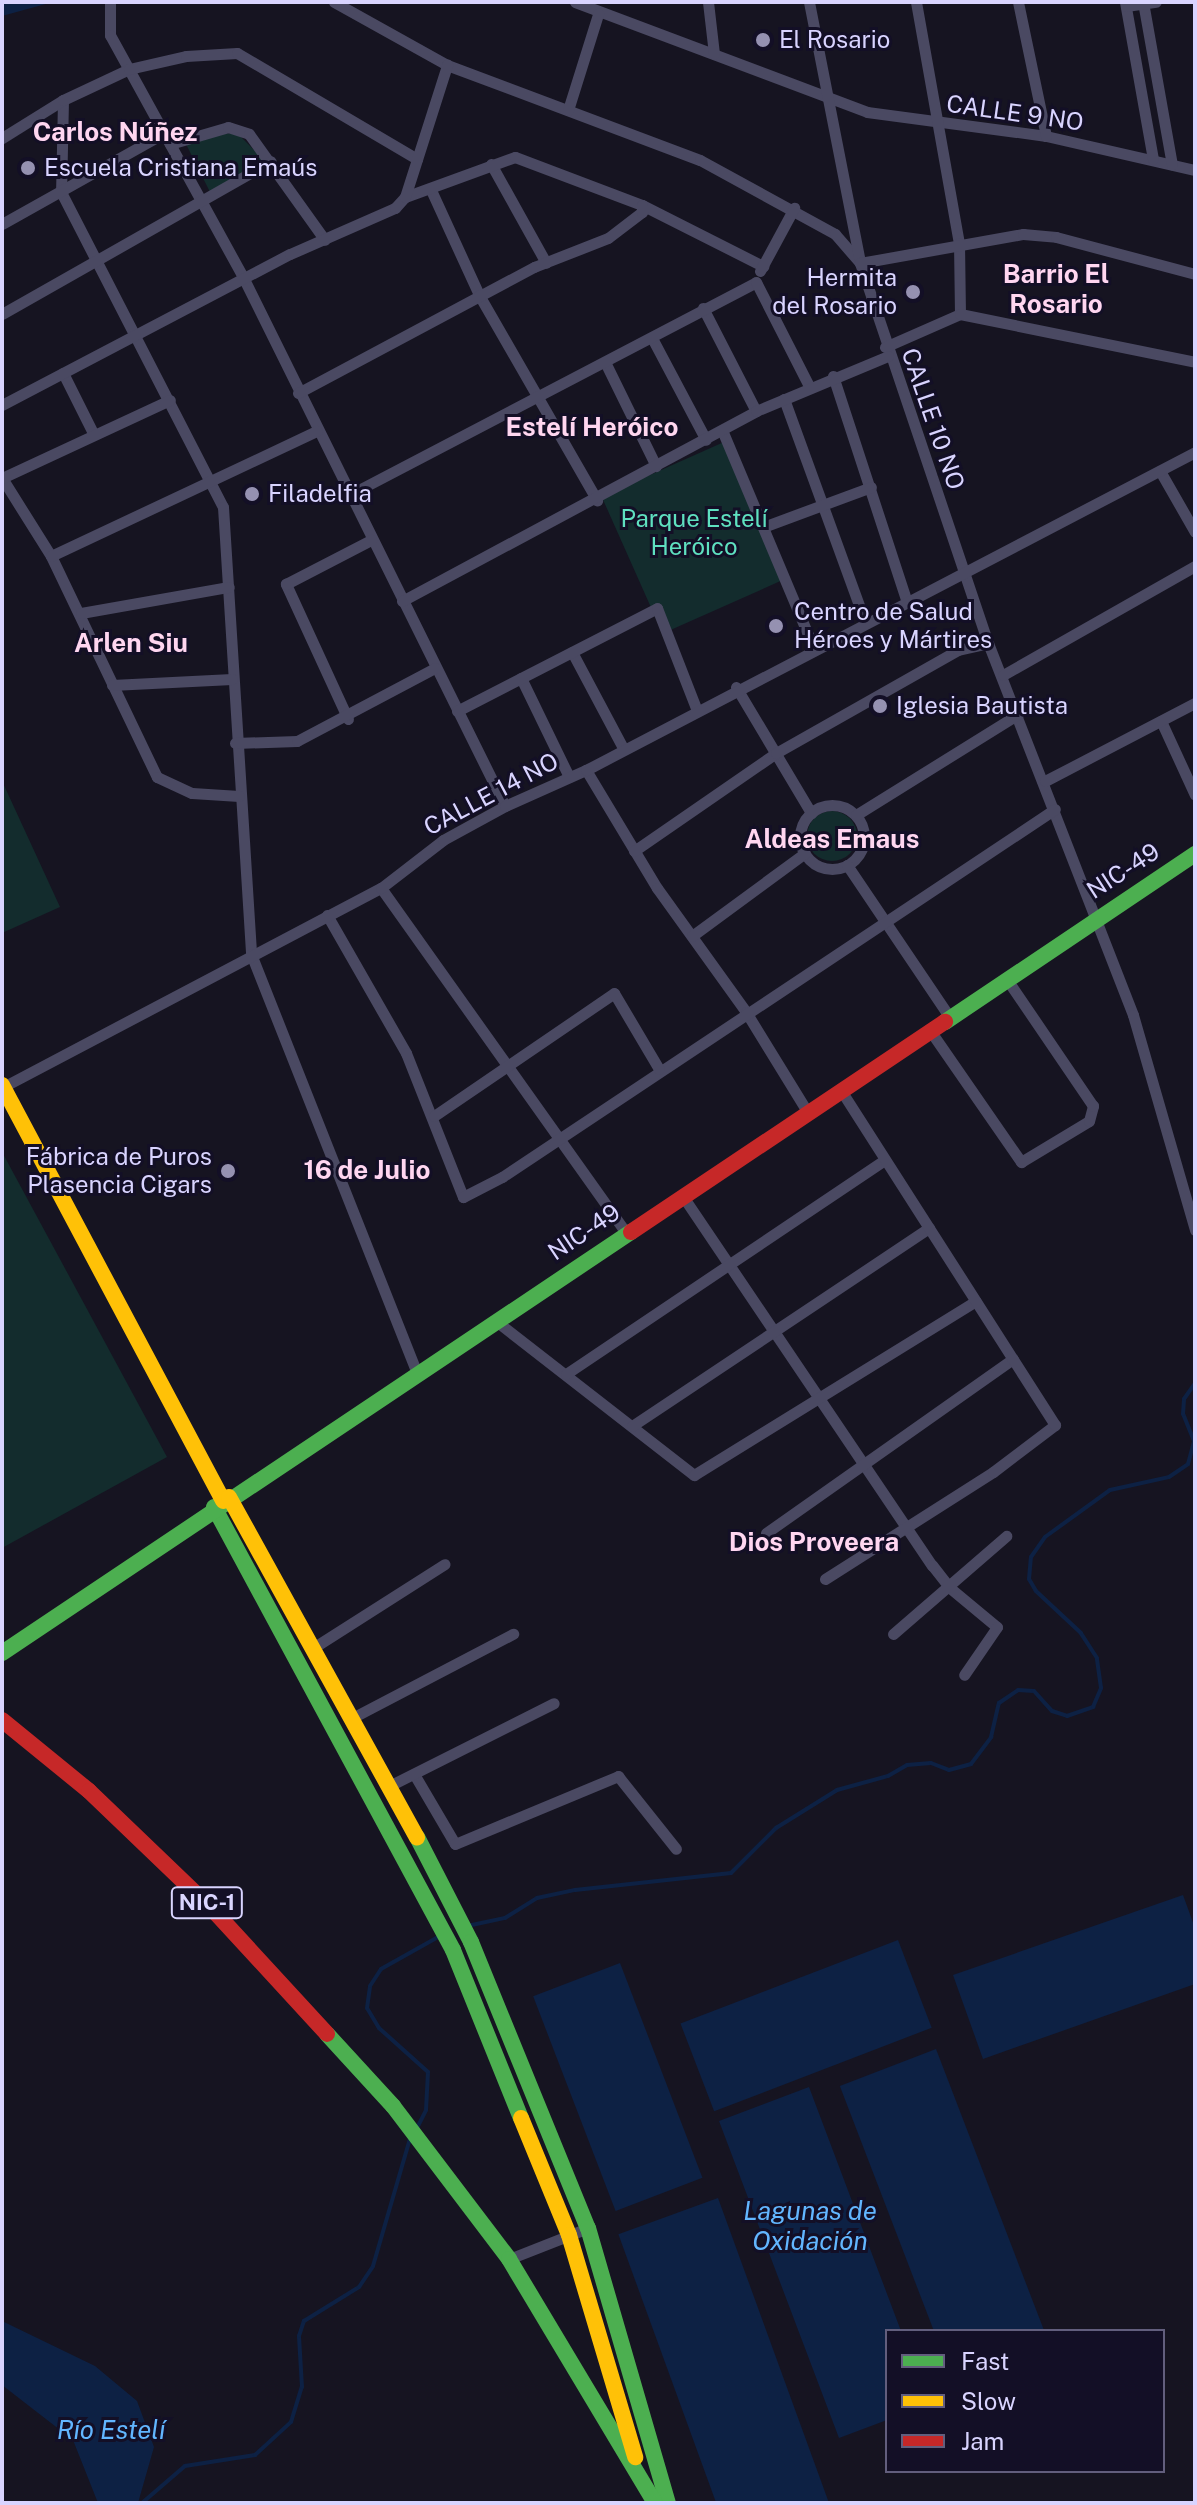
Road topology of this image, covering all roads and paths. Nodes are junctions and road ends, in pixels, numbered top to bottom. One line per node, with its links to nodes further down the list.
1 (110, 2): 13 (street)
2 (334, 2): 12 (street, CALLE 10 NO)
3 (575, 2): 10 (street, CALLE 9 NO)
4 (708, 2): 11 (street)
5 (809, 2): 14 (street)
6 (916, 2): 17 (street)
7 (1018, 2): 18 (street)
8 (1148, 3): 9 (street); 25 (street)
9 (1126, 4): 22 (street)
10 (598, 14): 11 (street, CALLE 9 NO); 16 (street)
11 (714, 54): 14 (street, CALLE 9 NO)
12 (447, 65): 16 (street, CALLE 10 NO); 21 (street)
13 (129, 69): 15 (street); 20 (street); 21 (street)
14 (829, 98): 17 (street, CALLE 9 NO); 38 (street)
15 (63, 100): 19 (street); 28 (street)
16 (568, 110): 32 (street, CALLE 10 NO)
17 (941, 124): 18 (street, CALLE 9 NO); 35 (street)
18 (1046, 136): 22 (street, CALLE 9 NO)
19 (2, 138)
20 (167, 139): 23 (street); 28 (street); 30 (street)
21 (417, 159): 29 (street)
22 (1153, 159): 25 (street, CALLE 9 NO)
23 (271, 161): 30 (street); 34 (street)
24 (491, 164): 27 (street); 31 (street); 37 (street)
25 (1172, 164): 26 (street, CALLE 9 NO)
26 (1195, 170)
27 (431, 190): 29 (street); 43 (street)
28 (61, 192): 33 (street); 36 (street)
29 (405, 197): 34 (street)
30 (199, 202): 36 (street); 41 (street)
31 (642, 205): 37 (street); 39 (street)
32 (794, 208): 38 (street, CALLE 10 NO); 39 (street)
33 (2, 224)
34 (325, 240): 41 (street)
35 (959, 243): 38 (street); 40 (street); 46 (street)
36 (96, 260): 45 (street); 47 (street)
37 (546, 263): 43 (street)
38 (860, 263): 49 (street, CALLE 10 NO)
39 (763, 266): 42 (street)
40 (1195, 274)
41 (244, 279): 47 (street); 56 (street)
42 (756, 282): 44 (street); 54 (street)
43 (479, 295): 55 (street); 56 (street)
44 (703, 308): 48 (street); 60 (street)
45 (2, 314)
46 (960, 314): 49 (street); 51 (street)
47 (138, 335): 52 (street); 58 (street)
48 (652, 338): 50 (street); 64 (street)
49 (887, 351): 53 (street); 79 (street, CALLE 10 NO)
50 (605, 362): 55 (street); 66 (street)
51 (1195, 362)
52 (63, 373): 59 (street); 63 (street)
53 (833, 376): 54 (street); 70 (street)
54 (809, 386): 57 (street)
55 (538, 392): 71 (street); 72 (street)
56 (298, 393): 62 (street)
57 (784, 399): 60 (street); 73 (street)
58 (170, 400): 63 (street); 69 (street)
59 (2, 405)
60 (756, 411): 61 (street)
61 (722, 430): 64 (street); 74 (street)
62 (317, 431): 69 (street); 71 (street)
63 (94, 435): 68 (street)
64 (706, 440): 66 (street)
65 (1195, 452): 67 (street, CALLE 14 NO)
66 (656, 466): 72 (street)
67 (1160, 471): 75 (street); 79 (street, CALLE 14 NO)
68 (2, 478): 77 (street)
69 (210, 483): 77 (street); 80 (street)
70 (871, 487): 73 (street); 81 (street)
71 (349, 495): 76 (street)
72 (597, 500): 82 (street)
73 (820, 507): 74 (street); 84 (street)
74 (763, 527): 86 (street)
75 (1195, 532)
76 (371, 540): 82 (street); 98 (street)
77 (51, 556): 83 (street)
78 (1195, 566): 89 (street)
79 (963, 569): 81 (street, CALLE 14 NO); 85 (street, CALLE 10 NO)
80 (229, 587): 83 (street); 91 (street)
81 (906, 600): 84 (street, CALLE 14 NO)
82 (402, 601): 88 (street)
83 (81, 613): 92 (street)
84 (865, 621): 86 (street, CALLE 14 NO)
85 (988, 643): 89 (street, CALLE 10 NO); 102 (street)
86 (813, 647): 93 (street, CALLE 14 NO)
87 (572, 652): 90 (street); 95 (street); 101 (street)
88 (435, 668): 96 (street); 98 (street)
89 (1003, 675): 97 (street, CALLE 10 NO)
90 (521, 678): 96 (street); 104 (street)
91 (232, 679): 92 (street); 100 (street)
92 (112, 685): 107 (street)
93 (736, 687): 95 (street, CALLE 14 NO); 102 (street)
94 (1195, 703): 99 (street)
95 (696, 708): 101 (street, CALLE 14 NO)
96 (457, 711): 108 (street)
97 (1018, 714): 105 (street, CALLE 10 NO); 111 (street)
98 (348, 719): 100 (street)
99 (1161, 721): 105 (street); 106 (street)
100 (235, 743): 107 (street)
101 (623, 748): 103 (street, CALLE 14 NO)
102 (776, 753): 110 (street); 112 (street)
103 (586, 770): 104 (street, CALLE 14 NO); 112 (street)
104 (569, 777): 108 (street, CALLE 14 NO)
105 (1045, 781): 109 (street, CALLE 10 NO)
106 (1195, 795)
107 (239, 796): 121 (street)
108 (505, 806): 116 (street, CALLE 14 NO)
109 (1055, 809): 118 (street, CALLE 10 NO); 119 (street)
110 (811, 813): 111 (street); 113 (street)
111 (856, 815): 115 (street)
112 (634, 851): 120 (street)
113 (805, 853): 115 (street); 120 (street)
114 (1195, 854): 118 (main road, NIC-49 / NIC-49)
115 (847, 865): 119 (street)
116 (381, 888): 117 (street, CALLE 14 NO); 126 (street)
117 (327, 915): 121 (street, CALLE 14 NO); 131 (street)
118 (1098, 916): 122 (main road, NIC-49 / NIC-49); 136 (street, CALLE 10 NO)
119 (887, 920): 123 (street); 124 (street)
120 (692, 936): 123 (street)
121 (251, 954): 128 (street, CALLE 14 NO); 143 (street)
122 (1006, 978): 124 (main road, NIC-49 / NIC-49); 125 (street)
123 (746, 1012): 127 (street); 130 (street)
124 (949, 1016): 125 (main road, NIC-49 / NIC-49)
125 (929, 1029): 129 (main road, NIC-49 / NIC-49)
126 (508, 1063): 127 (street); 131 (street); 132 (street)
127 (659, 1069): 132 (street)
128 (2, 1086): 148 (main road)
129 (840, 1089): 130 (main road, NIC-49 / NIC-49); 133 (street)
130 (807, 1111): 134 (main road, NIC-49 / NIC-49)
131 (434, 1116): 132 (street)
132 (559, 1134): 137 (street)
133 (885, 1160): 135 (street); 138 (street)
134 (682, 1195): 137 (main road, NIC-49 / NIC-49); 138 (street)
135 (929, 1228): 139 (street); 141 (street)
136 (1195, 1230)
137 (626, 1233): 140 (main road, NIC-49 / NIC-49)
138 (730, 1265): 141 (street); 144 (street)
139 (976, 1301): 142 (street); 145 (street)
140 (496, 1321): 143 (main road, NIC-49 / NIC-49); 144 (street)
141 (775, 1332): 145 (street); 146 (street)
142 (1013, 1359): 147 (street); 149 (street)
143 (417, 1374): 148 (main road, NIC-49 / NIC-49)
144 (566, 1374): 146 (street)
145 (819, 1399): 146 (street); 147 (street)
146 (632, 1426)
147 (862, 1462): 149 (street); 150 (street)
148 (222, 1502): 157 (main road); 158 (main road, NIC-49 / NIC-49); 165 (main road)
149 (907, 1529): 153 (street); 154 (street)
150 (766, 1533)
151 (1006, 1536): 154 (street)
152 (445, 1564): 157 (street)
153 (825, 1579)
154 (946, 1583): 156 (street); 159 (street)
155 (513, 1634): 161 (street)
156 (893, 1634)
157 (313, 1648): 161 (main road)
158 (2, 1653)
159 (964, 1675)
160 (554, 1703): 163 (street)
161 (352, 1718): 164 (main road)
162 (2, 1720): 169 (main road, NIC-1)
163 (414, 1774): 164 (street); 166 (street)
164 (391, 1785): 165 (main road); 167 (main road)
165 (371, 1794): 168 (main road)
166 (676, 1849)
167 (588, 2228): 168 (street); 172 (main road)
168 (569, 2235): 169 (street); 170 (main road)
169 (509, 2259): 170 (main road, NIC-1)
170 (642, 2479): 171 (main road, NIC-1)
171 (655, 2503)
172 (668, 2503)

